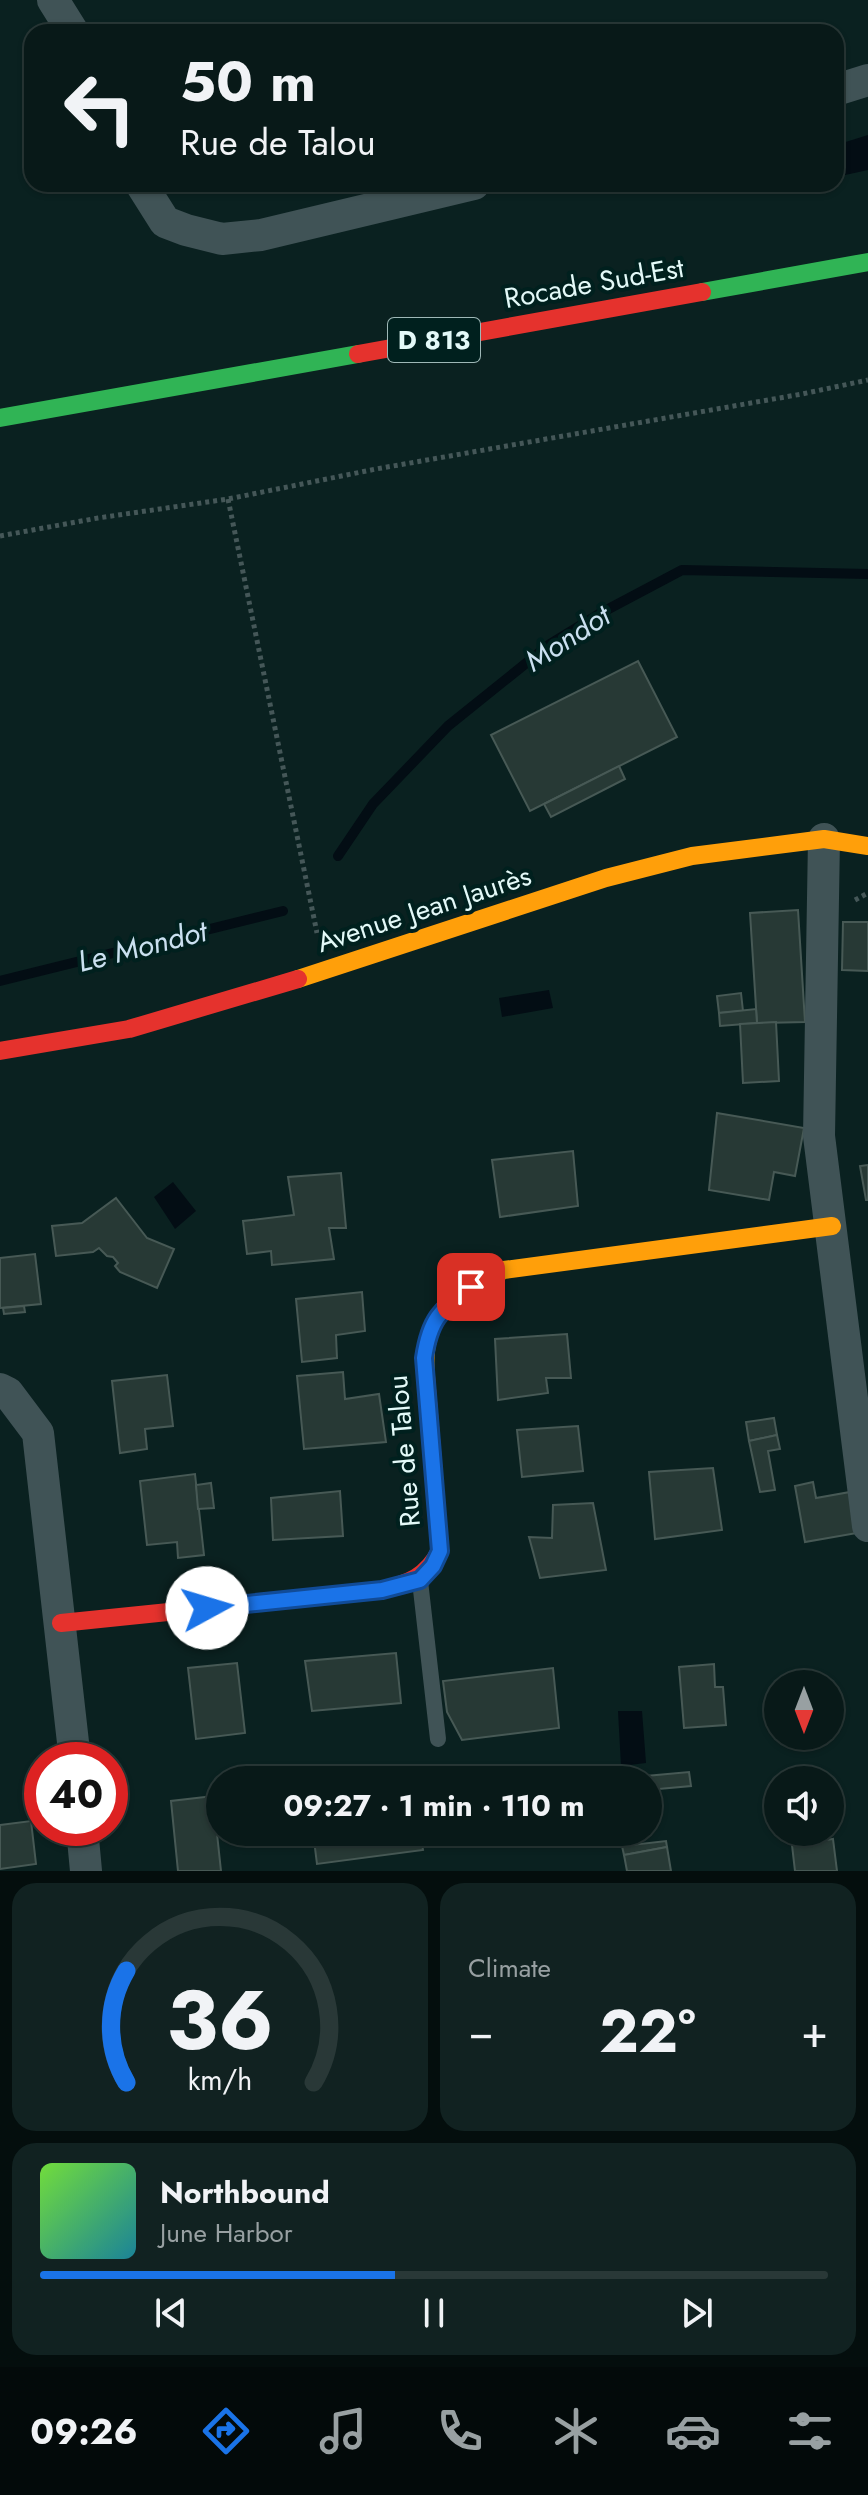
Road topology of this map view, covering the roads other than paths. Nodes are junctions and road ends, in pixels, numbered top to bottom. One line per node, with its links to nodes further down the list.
1 (53, 0): 2 (street)
2 (68, 24)
3 (868, 80): 4 (street)
4 (844, 88)
5 (146, 192): 6 (street)
6 (441, 192)
7 (868, 262): 8 (street, Rocade Sud-Est / D 813)
8 (0, 418)
9 (824, 839): 10 (street, Avenue Jean Jaurès); 11 (street, Avenue Jean Jaurès); 12 (street)
10 (868, 846)
11 (0, 1051)
12 (832, 1226): 14 (street); 15 (street, Rue de Talou)
13 (0, 1389): 16 (street)
14 (868, 1526)
15 (420, 1580): 16 (street); 17 (lane)
16 (61, 1623): 18 (street)
17 (438, 1739)
18 (73, 1742)
19 (84, 1846): 20 (street)
20 (86, 1871)

